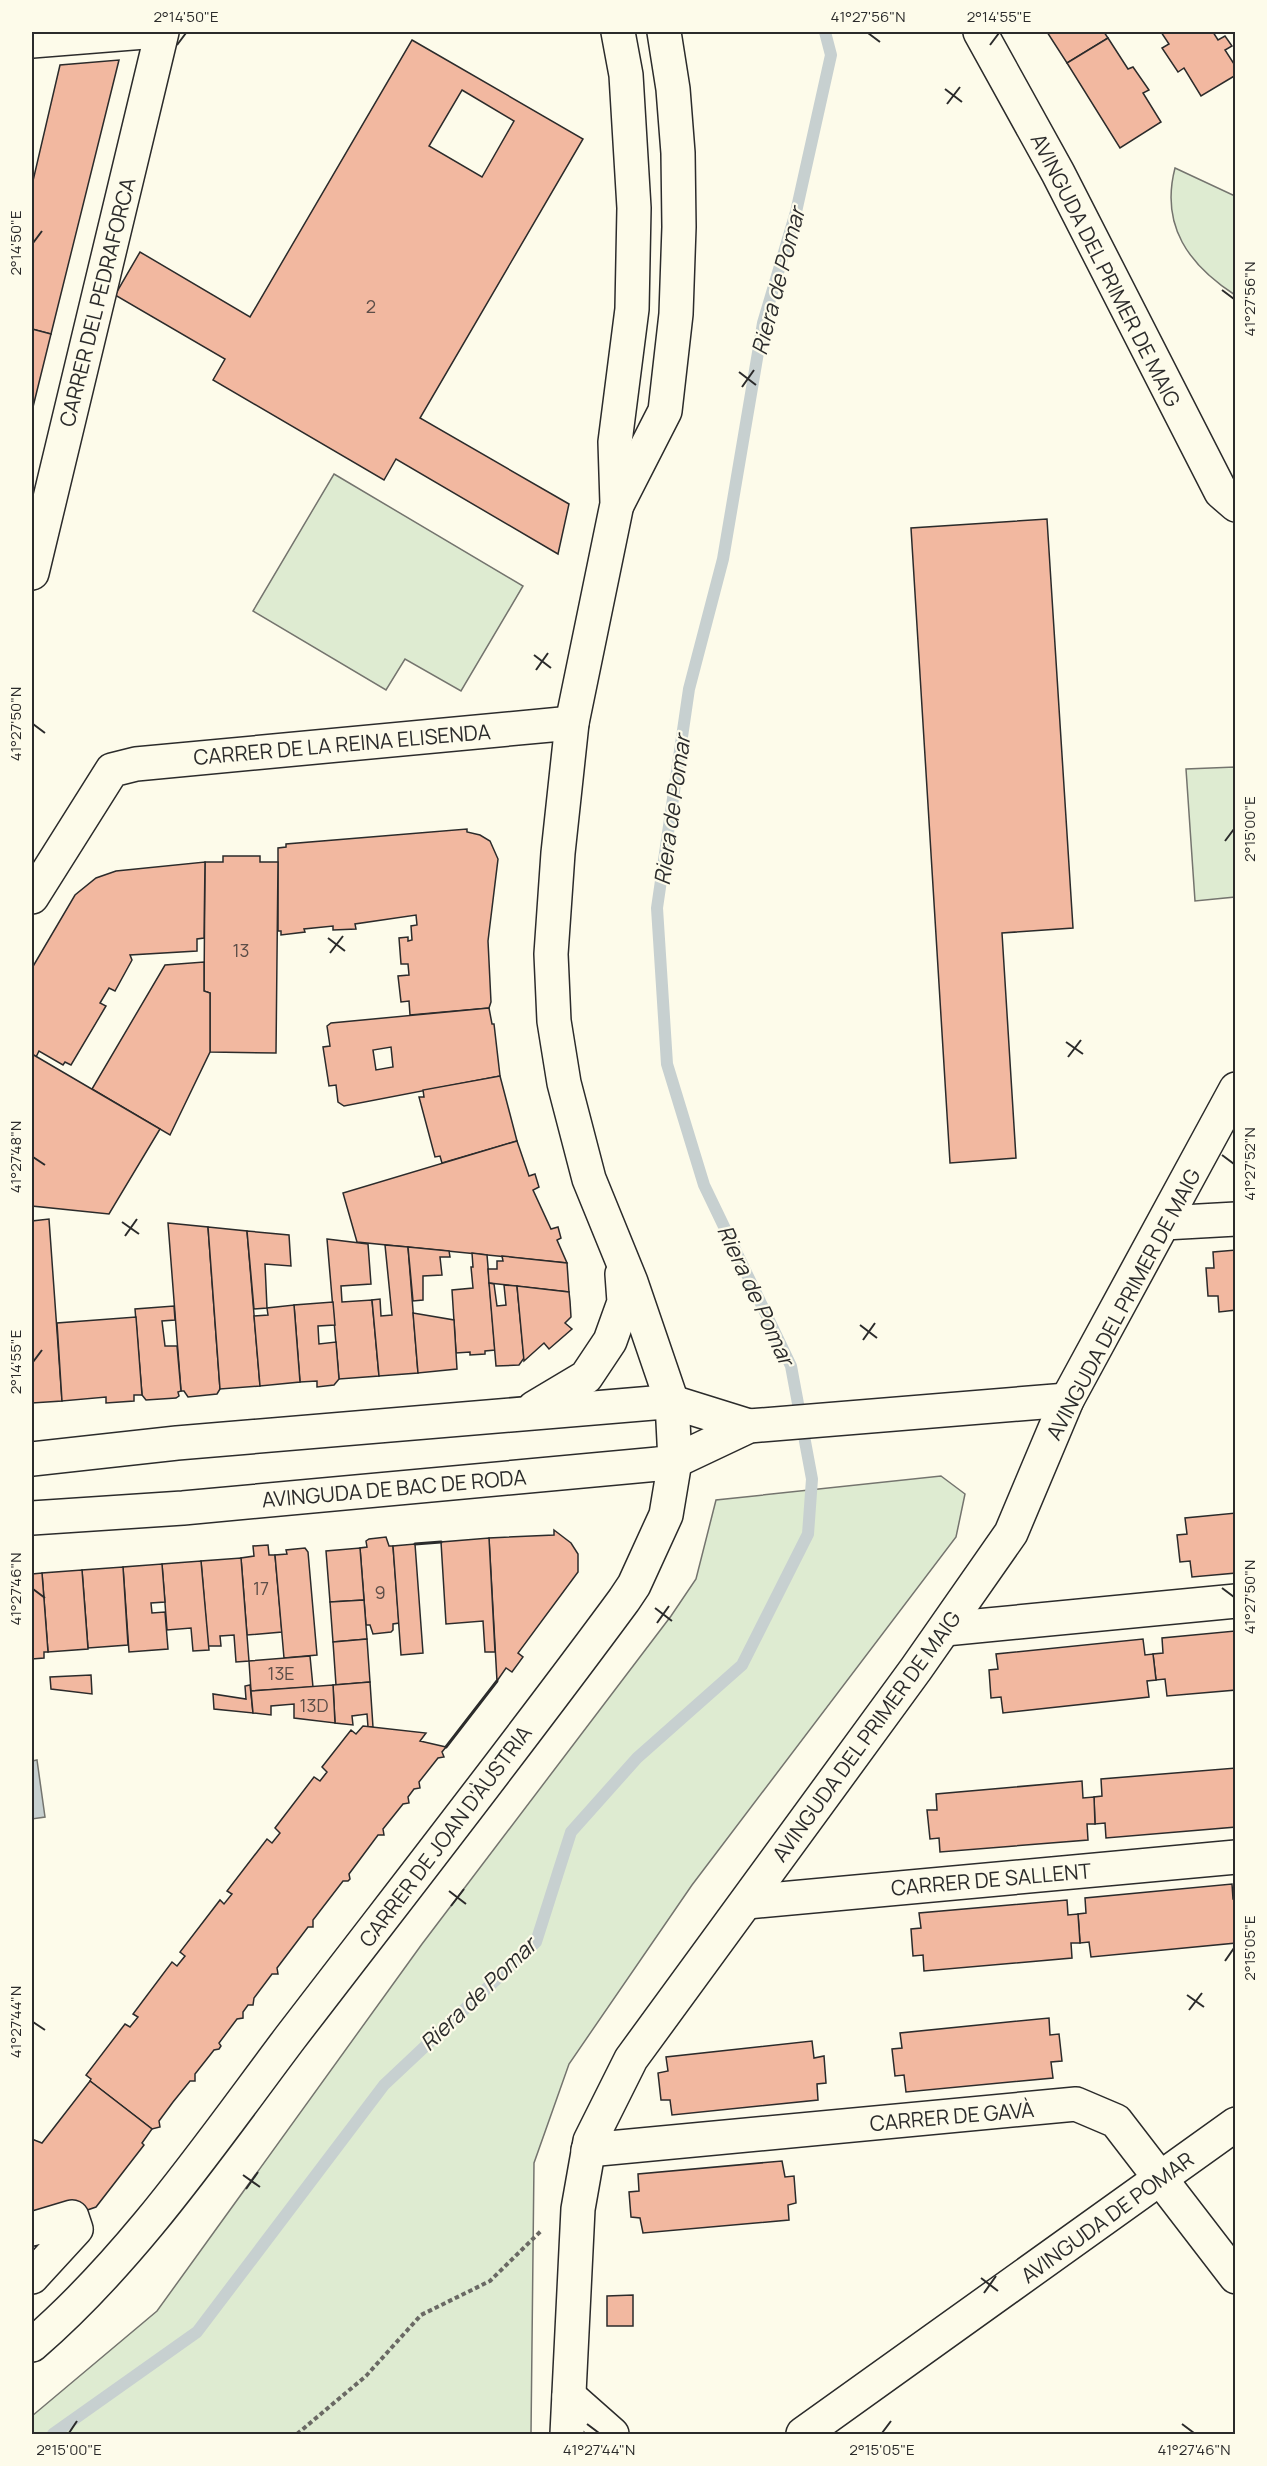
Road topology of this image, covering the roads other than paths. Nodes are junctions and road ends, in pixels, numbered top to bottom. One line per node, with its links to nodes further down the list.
1 (145, 32): 6 (street)
2 (162, 32): 9 (street, CARRER DEL PEDRAFORCA)
3 (618, 32): 7 (street, CARRER DE JOAN D'ÀUSTRIA)
4 (664, 32): 7 (street, CARRER DE JOAN D'ÀUSTRIA)
5 (980, 32): 8 (street, AVINGUDA DEL PRIMER DE MAIG)
6 (32, 41)
7 (617, 504): 10 (street, CARRER DE JOAN D'ÀUSTRIA)
8 (1236, 505)
9 (32, 573)
10 (572, 723): 11 (street, CARRER DE LA REINA ELISENDA); 15 (street, CARRER DE JOAN D'ÀUSTRIA)
11 (32, 897)
12 (1236, 1089): 14 (street, AVINGUDA DEL PRIMER DE MAIG)
13 (1236, 1219): 14 (street)
14 (1164, 1223): 16 (street, AVINGUDA DEL PRIMER DE MAIG)
15 (621, 1261): 17 (street, CARRER DE JOAN D'ÀUSTRIA); 18 (street, CARRER DE JOAN D'ÀUSTRIA)
16 (1067, 1400): 19 (street, AVINGUDA DE BAC DE RODA); 24 (street, AVINGUDA DEL PRIMER DE MAIG)
17 (672, 1402): 18 (street, AVINGUDA DE BAC DE RODA); 19 (street, AVINGUDA DE BAC DE RODA); 21 (street, CARRER DE JOAN D'ÀUSTRIA)
18 (524, 1414): 20 (street, AVINGUDA DE BAC DE RODA)
19 (749, 1426): 21 (street, AVINGUDA DE BAC DE RODA)
20 (32, 1460)
21 (675, 1461): 22 (street, AVINGUDA DE BAC DE RODA); 33 (street, CARRER DE JOAN D'ÀUSTRIA)
22 (32, 1518)
23 (1236, 1601): 24 (street)
24 (945, 1629): 26 (street, AVINGUDA DEL PRIMER DE MAIG)
25 (1236, 1857): 26 (street, CARRER DE SALLENT)
26 (747, 1902): 28 (street, AVINGUDA DEL PRIMER DE MAIG)
27 (1236, 2124): 29 (street, AVINGUDA DE POMAR)
28 (588, 2150): 29 (street, CARRER DE GAVÀ); 34 (street, AVINGUDA DEL PRIMER DE MAIG)
29 (1160, 2179): 32 (street, CARRER DE GAVÀ); 37 (street, AVINGUDA DE POMAR)
30 (32, 2229): 31 (street)
31 (32, 2277)
32 (1236, 2277)
33 (32, 2344)
34 (569, 2396): 35 (street, AVINGUDA DEL PRIMER DE MAIG); 36 (street)
35 (567, 2434)
36 (612, 2434)
37 (803, 2434)

